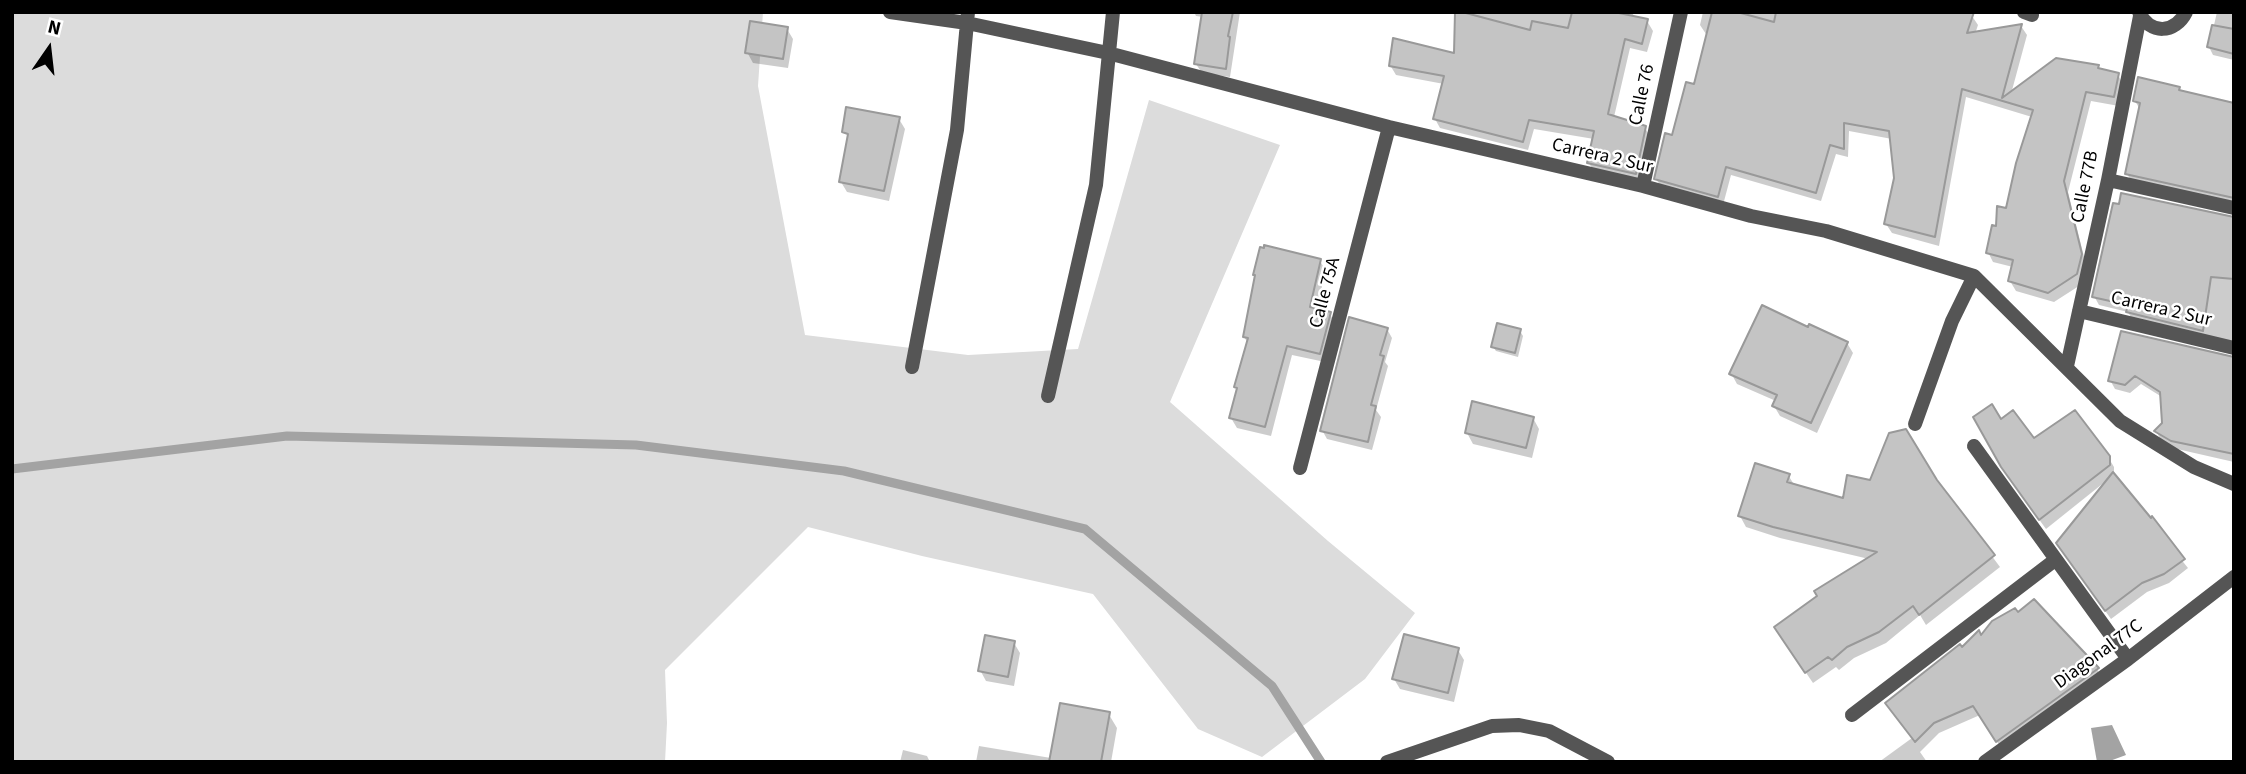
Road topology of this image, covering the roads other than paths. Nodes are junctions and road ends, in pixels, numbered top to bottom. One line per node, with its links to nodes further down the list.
1 (890, 12): 6 (street, Carrera 2 Sur)
2 (1113, 12): 7 (street)
3 (1681, 12): 10 (street, Calle 76)
4 (2186, 12): 5 (street)
5 (2140, 14): 9 (street, Calle 77B)
6 (968, 18): 7 (street, Carrera 2 Sur); 16 (street)
7 (1108, 53): 8 (street, Carrera 2 Sur); 17 (street)
8 (1389, 127): 10 (street, Carrera 2 Sur); 20 (street, Calle 75A)
9 (2108, 180): 11 (street); 13 (street, Calle 77B)
10 (1643, 186): 12 (street, Carrera 2 Sur)
11 (2234, 208)
12 (1974, 276): 15 (street, Carrera 2 Sur); 18 (street)
13 (2079, 311): 14 (street, Carrera 2 Sur); 15 (street, Calle 77B)
14 (2234, 348)
15 (2067, 366): 21 (street, Carrera 2 Sur)
16 (912, 368)
17 (1048, 396)
18 (1915, 424)
19 (1974, 446): 22 (street)
20 (1300, 468)
21 (2234, 484)
22 (2055, 560): 24 (street); 25 (street)
23 (2234, 577): 24 (street, Diagonal 77C)
24 (2128, 659): 28 (street, Diagonal 77C)
25 (1852, 715)
26 (1387, 762): 27 (street)
27 (1608, 762)
28 (1985, 762)

